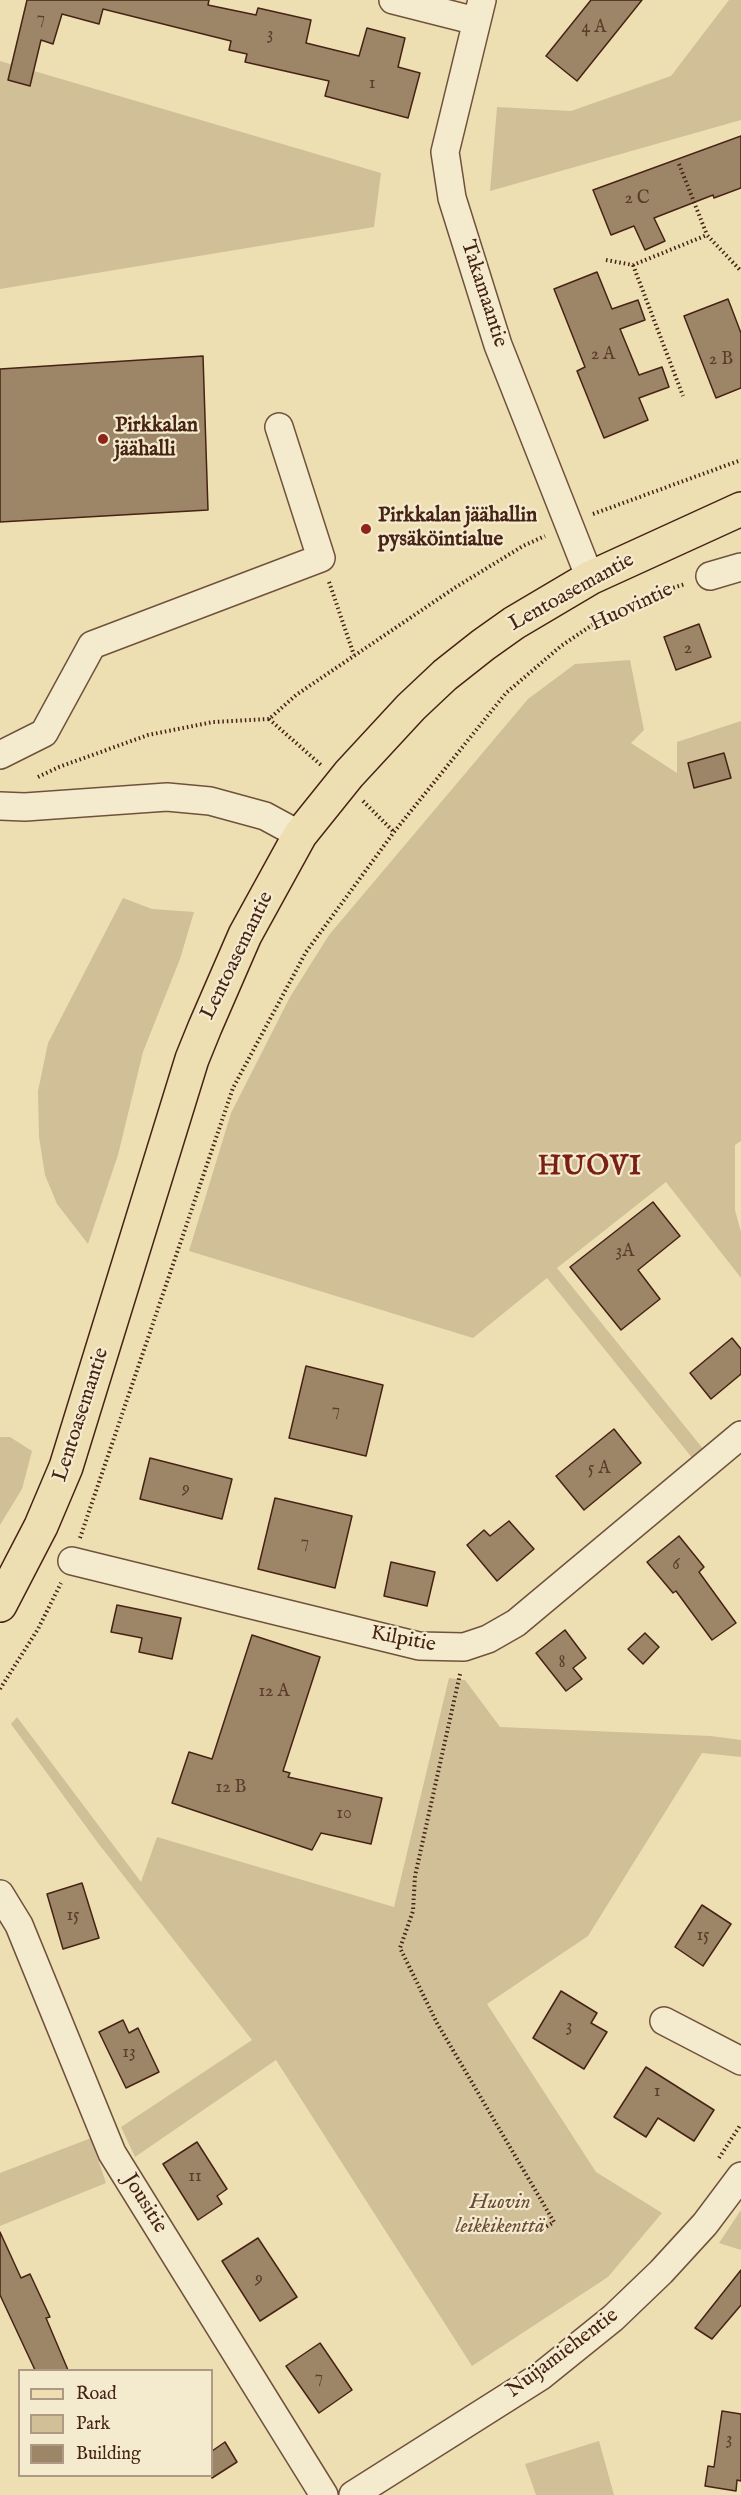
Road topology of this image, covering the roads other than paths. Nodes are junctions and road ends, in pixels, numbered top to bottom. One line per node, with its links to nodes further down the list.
1 (393, 0): 2 (street)
2 (479, 11): 7 (street, Takamaantie)
3 (279, 427): 8 (street)
4 (741, 509): 7 (main road, Lentoasemantie)
5 (741, 567): 6 (street)
6 (710, 576)
7 (590, 578): 10 (main road, Lentoasemantie)
8 (0, 755)
9 (0, 806): 10 (street)
10 (300, 835): 13 (main road, Lentoasemantie)
11 (741, 1435): 12 (street, Kilpitie)
12 (72, 1561)
13 (0, 1605)
14 (0, 1894): 18 (street, Jousitie)
15 (664, 2021): 16 (street)
16 (741, 2061)
17 (741, 2176): 19 (street, Nuijamiehentie)
18 (324, 2495)
19 (353, 2495)

